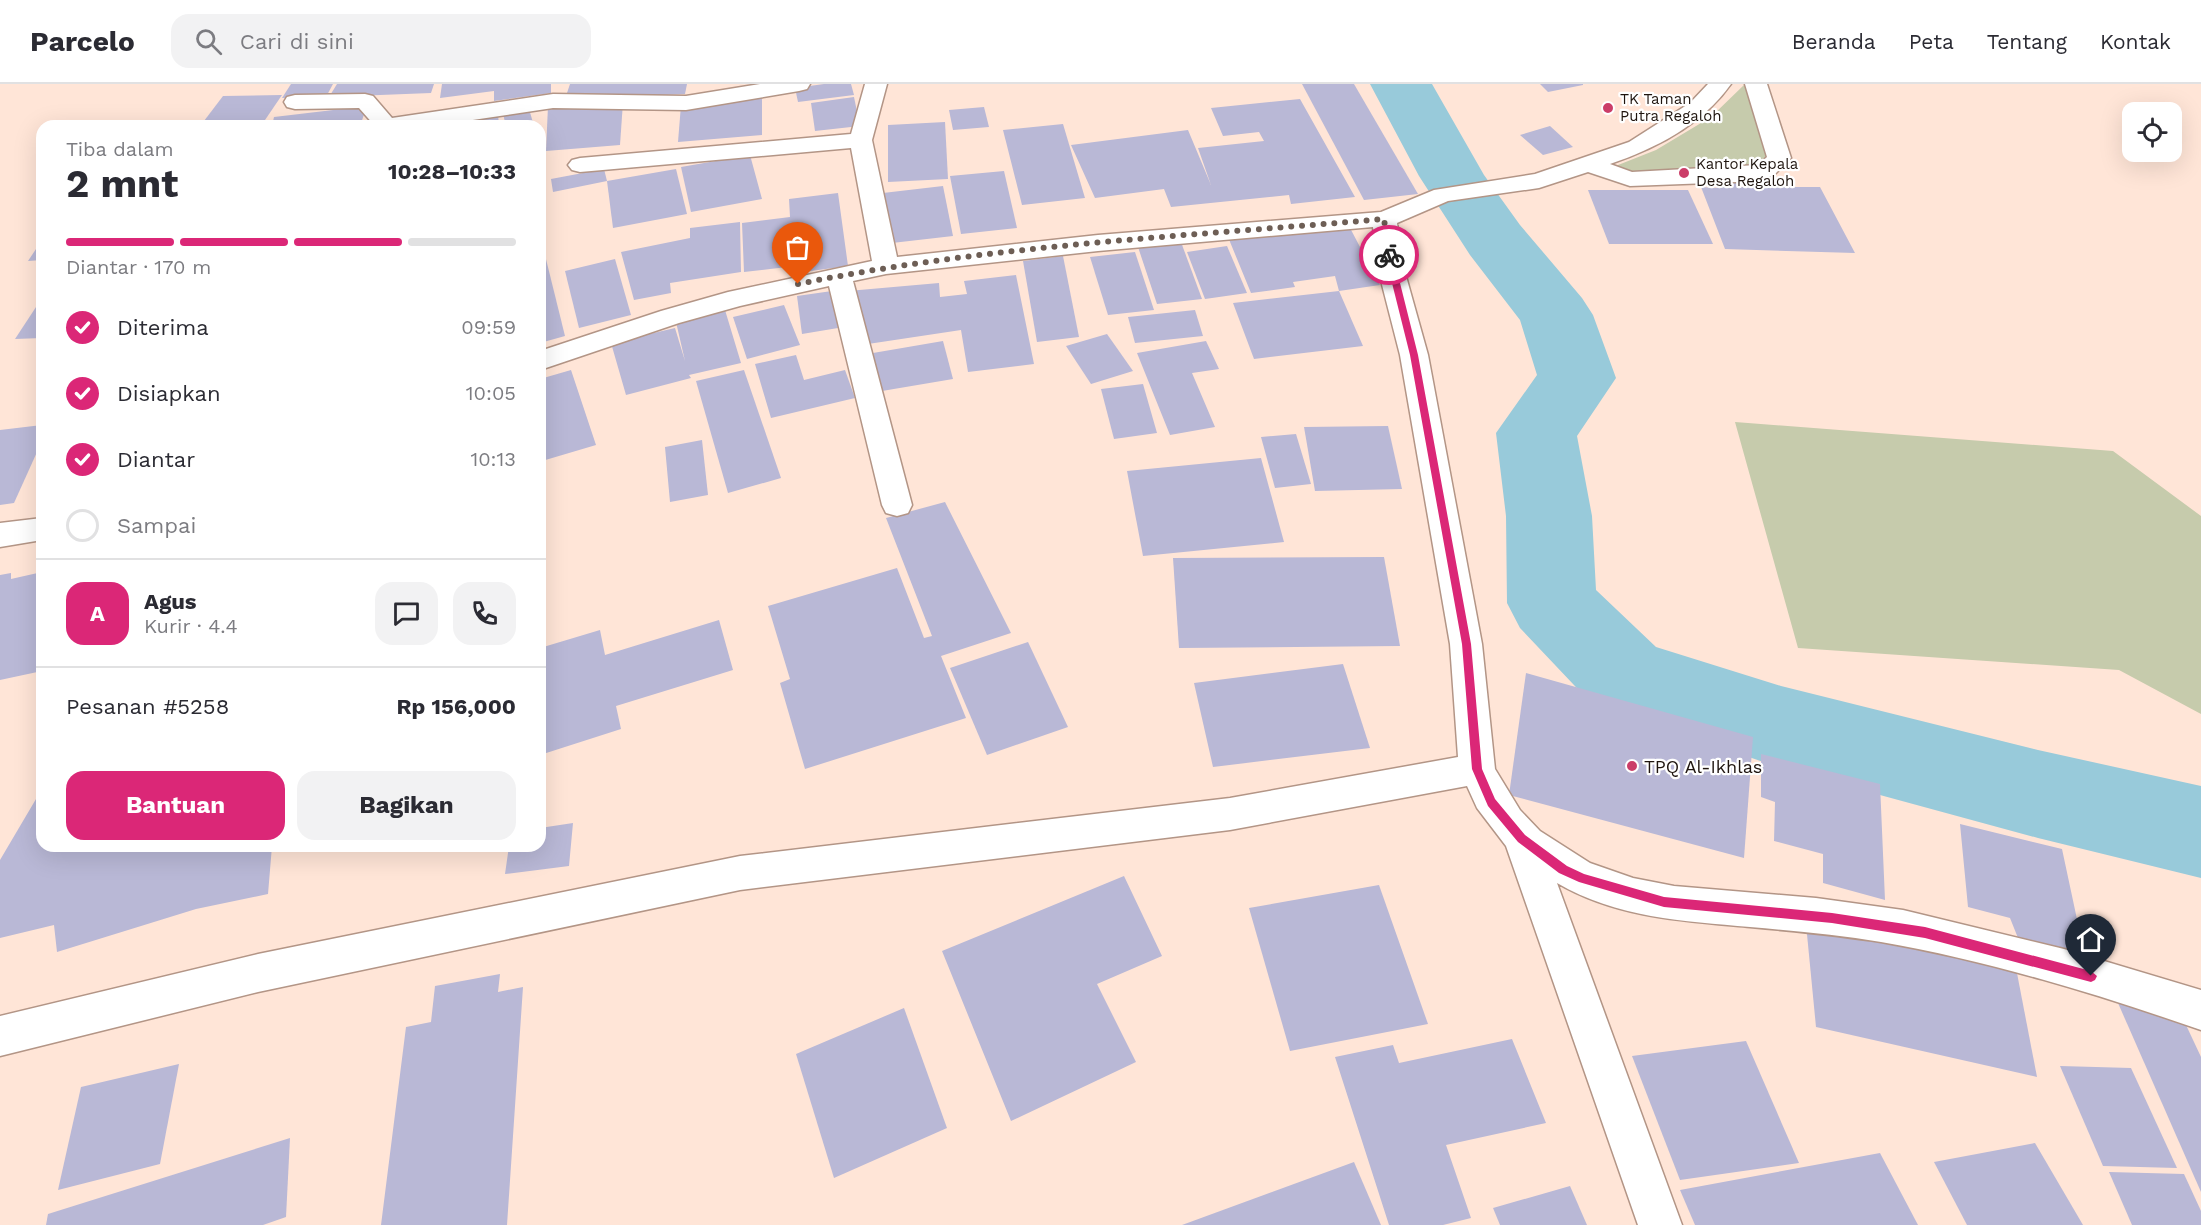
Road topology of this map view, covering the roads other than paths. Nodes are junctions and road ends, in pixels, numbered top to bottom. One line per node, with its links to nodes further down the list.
1 (799, 84): 7 (street)
2 (876, 84): 8 (street)
3 (1720, 84): 9 (street)
4 (1756, 84): 9 (street)
5 (295, 102): 6 (street)
6 (382, 120)
7 (427, 120)
8 (861, 140): 10 (street); 12 (street)
9 (1588, 164): 11 (street)
10 (580, 165)
11 (1384, 219): 12 (street); 18 (street)
12 (886, 266): 13 (street)
13 (838, 276): 14 (street); 15 (street)
14 (546, 359)
15 (897, 506)
16 (36, 530): 17 (street)
17 (0, 535)
18 (1477, 769): 19 (street); 21 (street)
19 (1522, 838): 20 (street); 22 (street)
20 (2201, 1010)
21 (0, 1036)
22 (1660, 1225)

